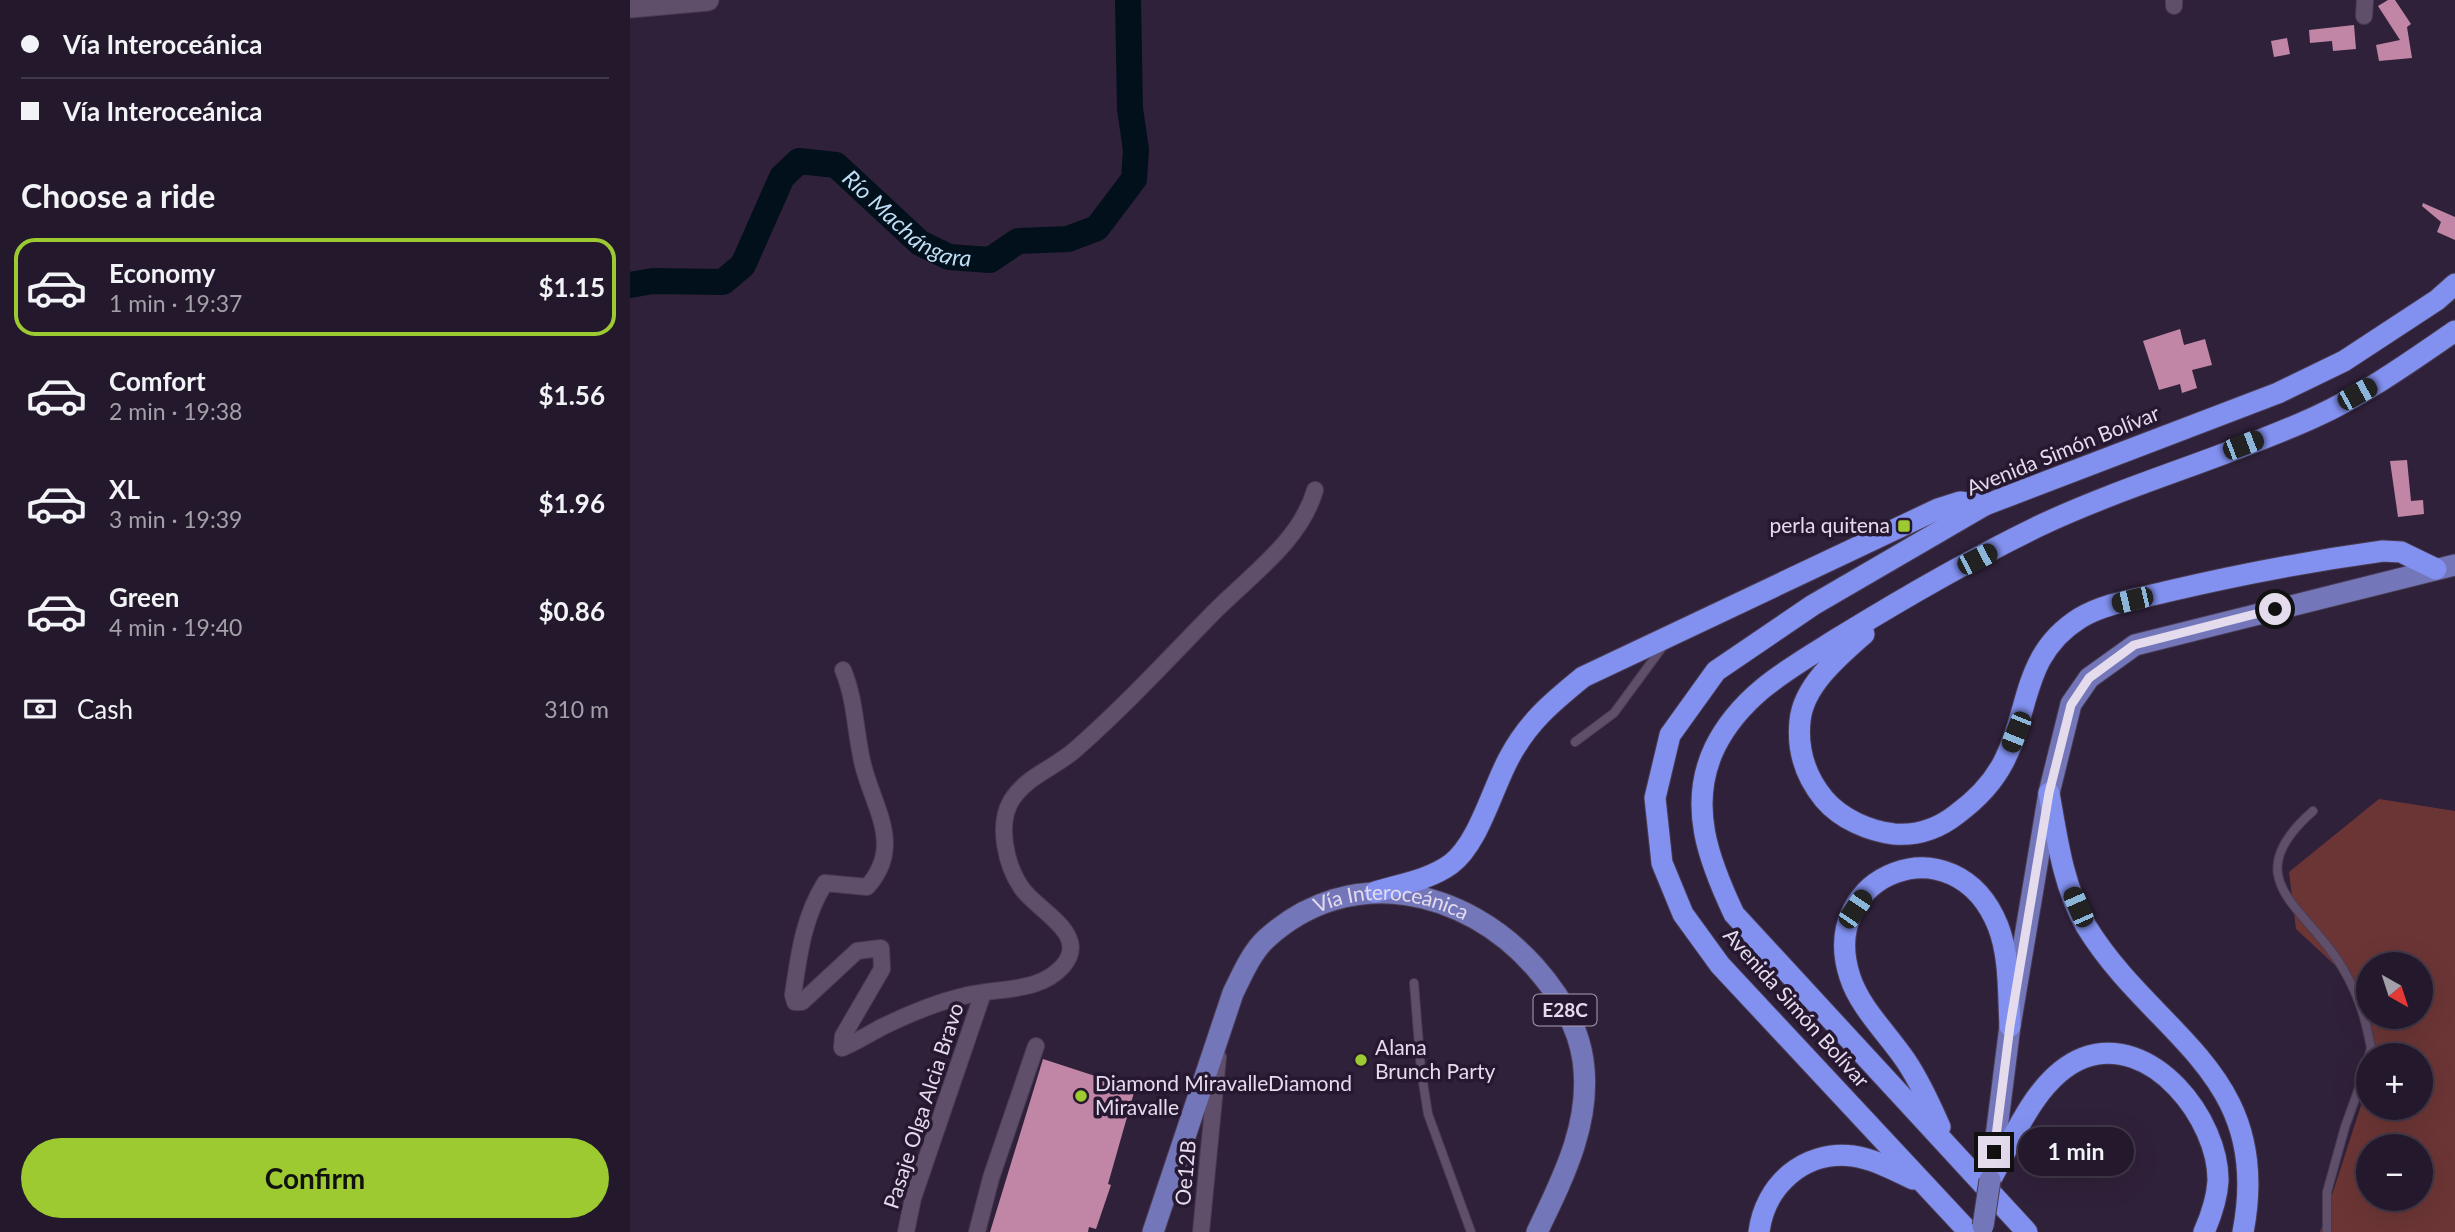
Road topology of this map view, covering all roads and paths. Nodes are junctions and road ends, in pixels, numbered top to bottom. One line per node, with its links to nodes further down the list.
1 (708, 0): 2 (street)
2 (630, 8)
3 (2455, 284): 6 (highway, Avenida Simón Bolívar)
4 (2455, 331): 8 (highway, Avenida Simón Bolívar)
5 (1315, 489): 16 (street)
6 (1985, 505): 9 (highway); 24 (highway, Avenida Simón Bolívar)
7 (2445, 567): 8 (highway); 12 (main road)
8 (1913, 592): 22 (highway, Avenida Simón Bolívar)
9 (1670, 637): 11 (lane); 14 (highway)
10 (843, 670): 16 (street)
11 (1575, 742)
12 (2049, 793): 17 (main road); 36 (highway)
13 (2313, 811): 19 (lane)
14 (1375, 891): 18 (main road, Vía Interoceánica / E28C); 30 (main road, Vía Interoceánica / E28C)
15 (1414, 983): 29 (lane)
16 (983, 993): 26 (street, Pasaje Olga Alcia Bravo)
17 (2010, 1026): 22 (highway); 23 (main road)
18 (1220, 1034): 25 (main road, Vía Interoceánica / E28C); 28 (street, Oe12B)
19 (2370, 1043)
20 (1036, 1045): 27 (street)
21 (2356, 1096): 37 (lane)
22 (1946, 1142): 34 (highway, Avenida Simón Bolívar)
23 (1991, 1179): 33 (main road, bridge); 35 (highway)
24 (1922, 1183): 31 (highway); 32 (highway, Avenida Simón Bolívar)
25 (1153, 1230)
26 (906, 1232)
27 (977, 1232)
28 (1201, 1232)
29 (1471, 1232)
30 (1537, 1232)
31 (1759, 1232)
32 (1969, 1232)
33 (1982, 1232)
34 (2027, 1232)
35 (2204, 1232)
36 (2243, 1232)
37 (2327, 1232)

